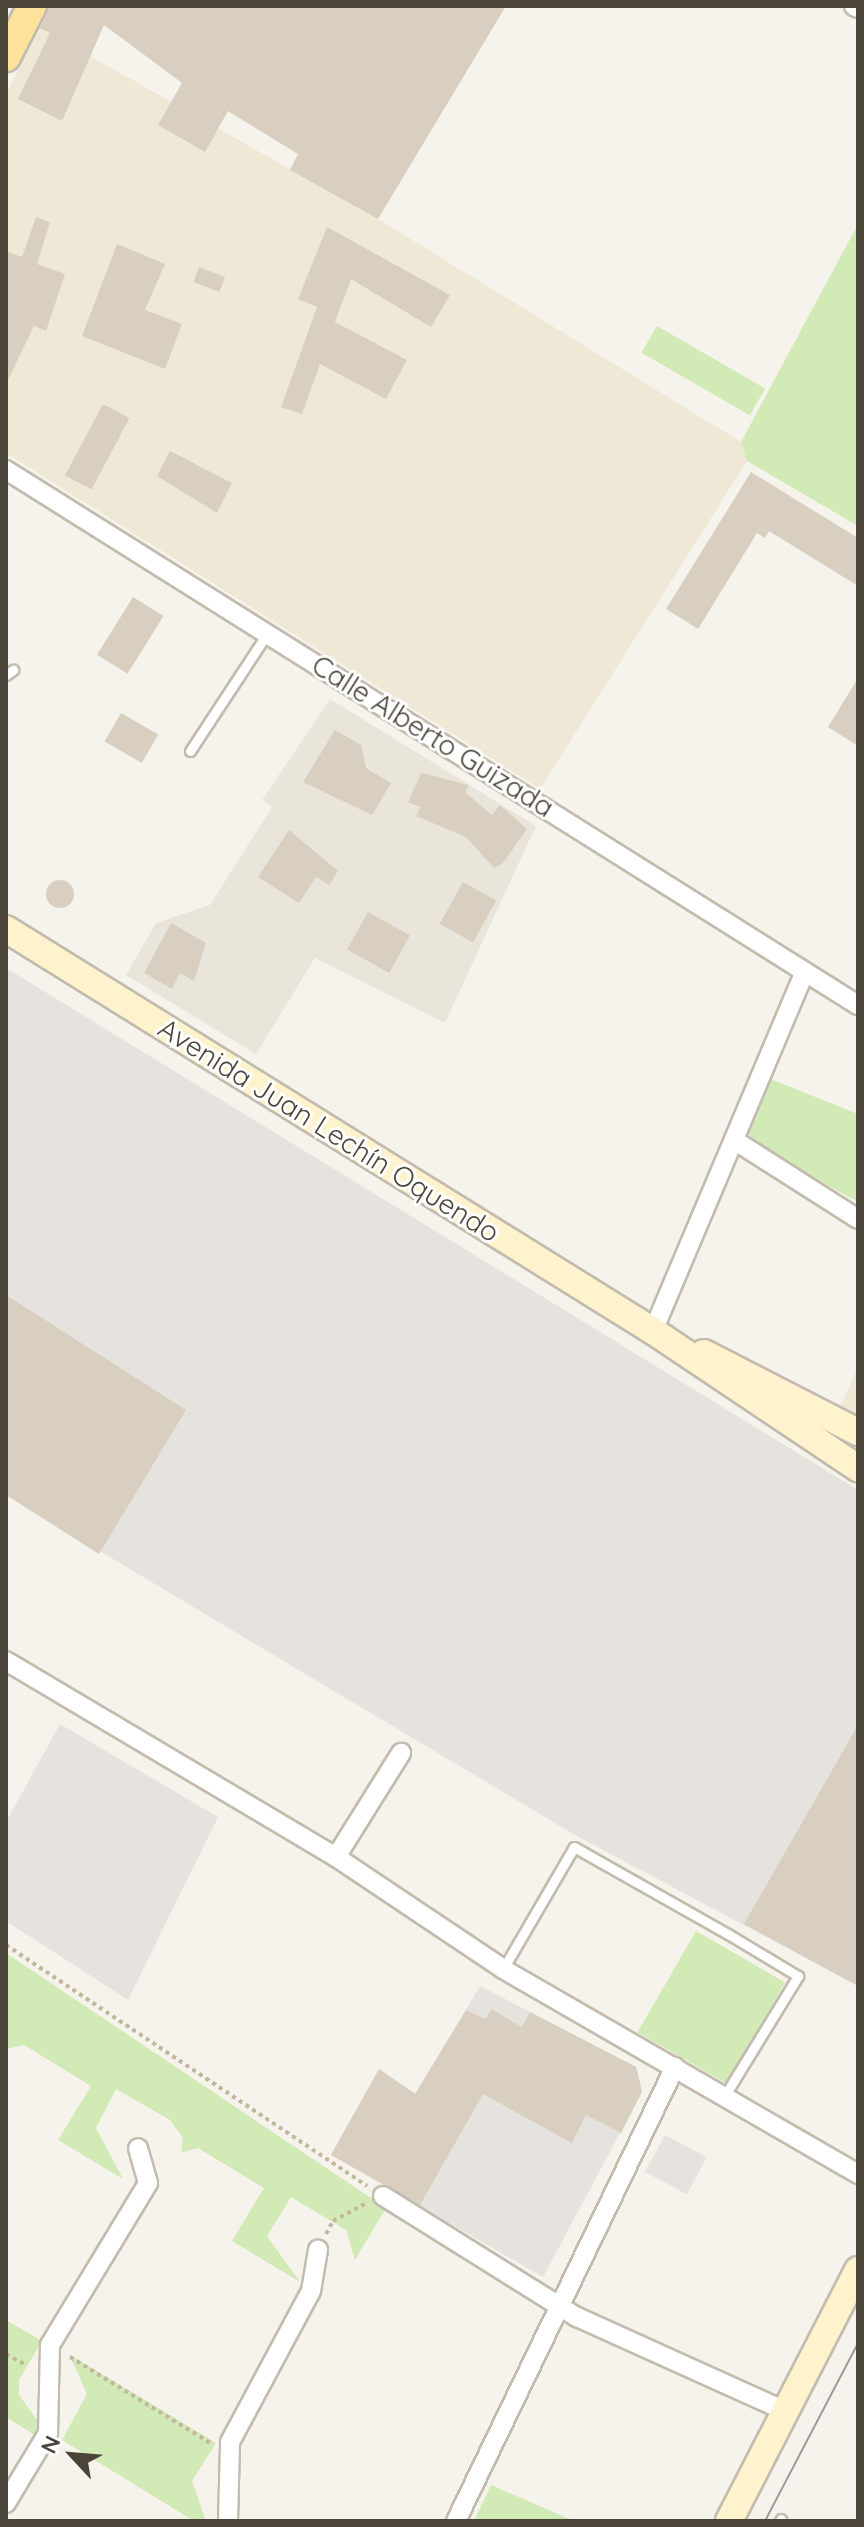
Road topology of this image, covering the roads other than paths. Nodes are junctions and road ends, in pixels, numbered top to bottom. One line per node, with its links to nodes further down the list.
1 (32, 6): 2 (main road)
2 (6, 57)
3 (6, 470): 4 (street, Calle Alberto Guizada)
4 (269, 631): 5 (lane); 7 (street, Calle Alberto Guizada)
5 (190, 751)
6 (6, 929): 11 (street, Avenida Juan Lechín Oquendo)
7 (805, 972): 8 (street, Calle Alberto Guizada); 9 (street)
8 (858, 1005)
9 (734, 1140): 10 (street); 11 (street)
10 (858, 1219)
11 (653, 1331): 12 (street, Avenida Juan Lechín Oquendo); 13 (street, Avenida Juan Lechín Oquendo)
12 (858, 1432)
13 (858, 1468)
14 (6, 1661): 16 (street)
15 (401, 1753): 16 (street)
16 (336, 1857): 17 (street)
17 (503, 1969): 18 (street); 19 (lane)
18 (675, 2067): 19 (street); 25 (street)
19 (725, 2095): 21 (street)
20 (138, 2148): 27 (street)
21 (858, 2174)
22 (383, 2196): 25 (street)
23 (318, 2250): 28 (street)
24 (858, 2270): 26 (street)
25 (558, 2304): 26 (street); 29 (street)
26 (781, 2409): 30 (street)
27 (6, 2503)
28 (228, 2521)
29 (456, 2521)
30 (729, 2521)

